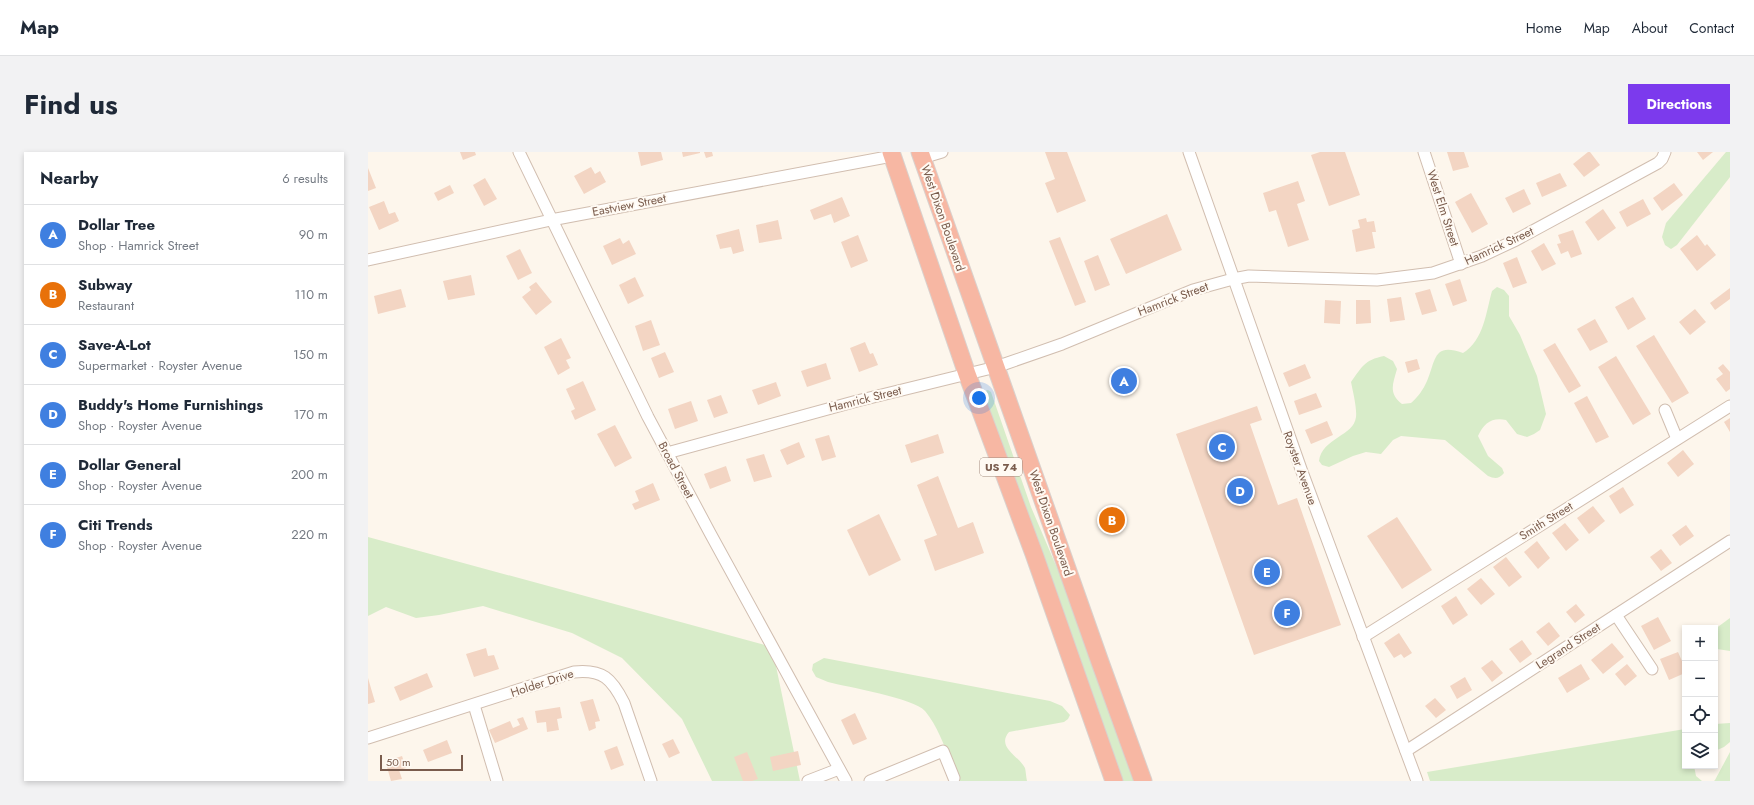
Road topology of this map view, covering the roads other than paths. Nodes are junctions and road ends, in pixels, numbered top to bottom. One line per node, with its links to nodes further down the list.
1 (519, 152): 8 (street, Broad Street)
2 (942, 152): 7 (street)
3 (1189, 152): 11 (street, Royster Avenue)
4 (1424, 152): 10 (street, West Elm Street)
5 (1665, 152): 10 (street, Hamrick Street)
6 (891, 154): 8 (street, Eastview Street); 13 (highway, US 74)
7 (921, 155): 12 (highway, West Dixon Boulevard / US 74)
8 (551, 220): 9 (street, Eastview Street); 17 (street, Broad Street)
9 (368, 260)
10 (1461, 264): 11 (street, Hamrick Street)
11 (1233, 279): 12 (street, Hamrick Street); 20 (street, Royster Avenue)
12 (996, 367): 13 (street, Hamrick Street); 33 (highway, West Dixon Boulevard / US 74)
13 (967, 374): 17 (street, Hamrick Street); 32 (highway, US 74)
14 (1730, 406): 16 (street, Smith Street)
15 (1665, 410): 16 (street)
16 (1677, 439): 20 (street, Smith Street)
17 (667, 453): 25 (street, Broad Street)
18 (1730, 541): 19 (street, Legrand Street)
19 (1616, 615): 21 (street); 24 (street, Legrand Street)
20 (1363, 638): 24 (street, Royster Avenue)
21 (1652, 669)
22 (474, 705): 23 (street, Holder Drive); 27 (street); 28 (street, Holder Drive)
23 (368, 738)
24 (1406, 751): 34 (street, Royster Avenue)
25 (839, 769): 29 (street); 30 (street, Broad Street)
26 (954, 778): 31 (street)
27 (497, 781)
28 (651, 781)
29 (808, 781)
30 (846, 781)
31 (870, 781)
32 (1114, 781)
33 (1143, 781)
34 (1417, 781)

